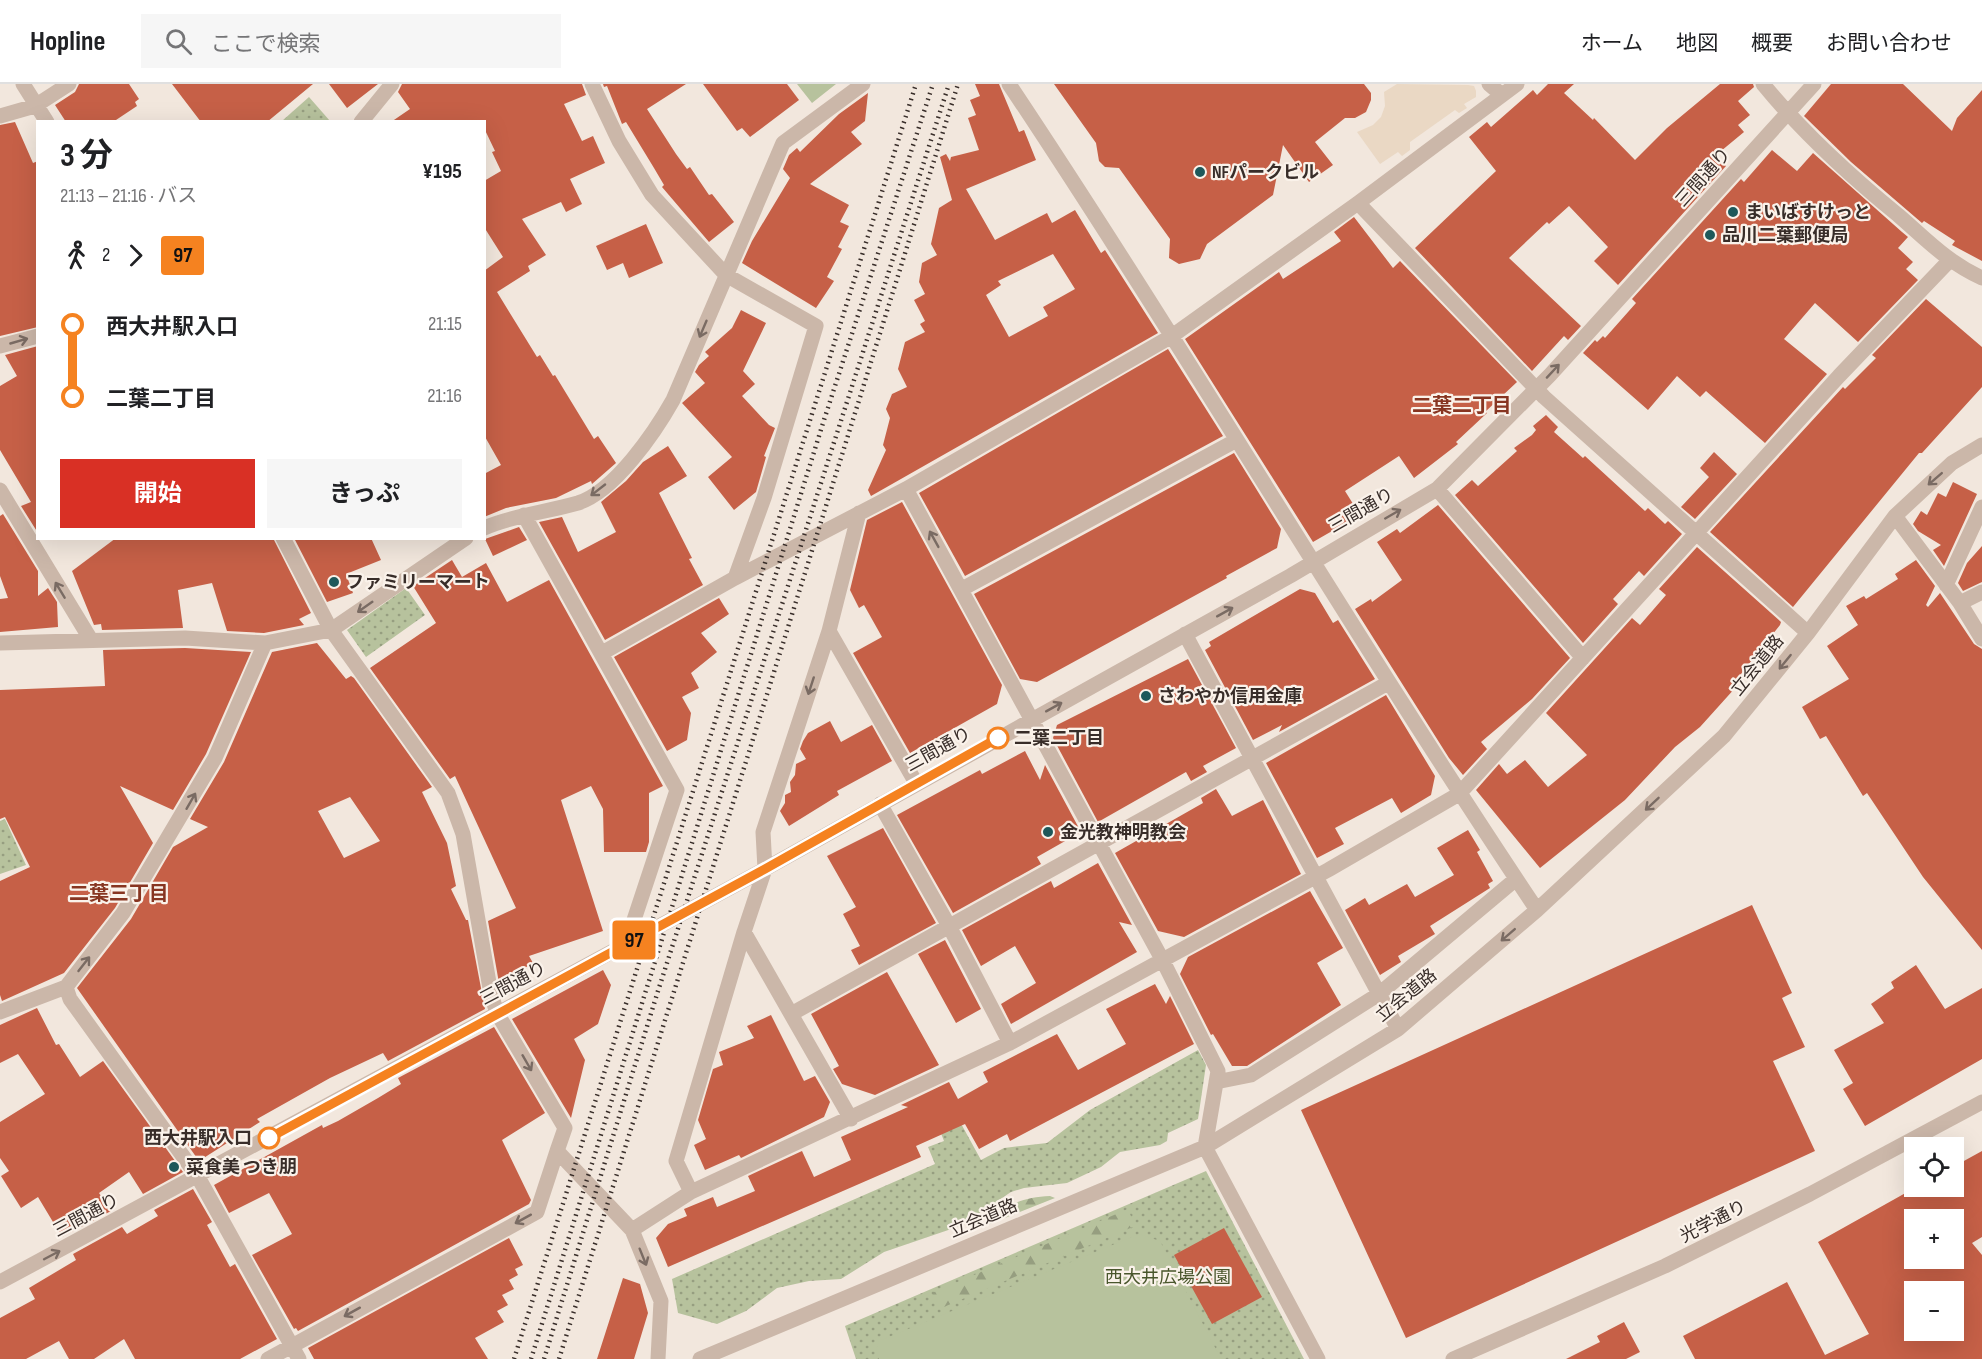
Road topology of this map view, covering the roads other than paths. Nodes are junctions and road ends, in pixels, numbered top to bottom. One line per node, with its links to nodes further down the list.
1 (23, 84): 12 (street)
2 (69, 84): 12 (street)
3 (392, 84): 16 (street)
4 (592, 84): 19 (street)
5 (863, 84): 19 (street)
6 (1009, 84): 21 (street)
7 (1489, 84): 11 (street)
8 (1517, 84): 11 (street)
9 (1763, 84): 13 (street)
10 (1814, 84): 13 (street, 三間通り)
11 (1502, 95): 17 (street)
12 (35, 106): 14 (street); 15 (street)
13 (1786, 113): 18 (street); 24 (street, 三間通り, one-way to 13)
14 (0, 116)
15 (46, 120)
16 (363, 120)
17 (1358, 203): 21 (street); 24 (street)
18 (1948, 261): 20 (street); 35 (street)
19 (726, 275): 32 (street, one-way to 32); 39 (street)
20 (1982, 278)
21 (1172, 336): 25 (street); 27 (street)
22 (36, 337): 23 (street, one-way to 22)
23 (0, 346)
24 (1536, 389): 28 (street, 三間通り); 35 (street)
25 (1235, 441): 38 (street); 41 (street)
26 (1982, 445): 33 (street, 立会道路, one-way to 33)
27 (906, 489): 31 (street); 41 (street, one-way to 27)
28 (1437, 489): 38 (street, 三間通り, one-way to 28); 53 (street)
29 (0, 490): 49 (street, one-way to 29)
30 (1982, 507): 40 (street)
31 (859, 513): 39 (street); 45 (street)
32 (524, 515): 34 (street); 52 (street)
33 (1895, 516): 40 (street); 46 (street, 立会道路)
34 (486, 527)
35 (1698, 534): 46 (street); 53 (street)
36 (284, 540): 44 (street)
37 (463, 540): 44 (street, one-way to 44)
38 (1311, 562): 47 (street, 三間通り, one-way to 38); 54 (street)
39 (735, 578): 52 (street)
40 (1946, 585): 43 (street)
41 (962, 589): 55 (street)
42 (1982, 592): 43 (street)
43 (1960, 603): 48 (street)
44 (331, 630): 51 (street); 72 (street)
45 (829, 631): 57 (street); 61 (street, one-way to 61)
46 (1808, 633): 64 (street, 立会道路, one-way to 64)
47 (1185, 634): 55 (street, 三間通り, one-way to 47); 56 (street)
48 (1982, 639)
49 (91, 640): 50 (street); 51 (street)
50 (0, 643)
51 (265, 643): 69 (street, one-way to 51)
52 (602, 652): 67 (street)
53 (1583, 658): 58 (street)
54 (1388, 684): 56 (street); 58 (street)
55 (1033, 719): 57 (street, 三間通り); 60 (street)
56 (1252, 759): 60 (street); 62 (street)
57 (916, 783): 59 (street, 三間通り)
58 (1459, 794): 62 (street); 63 (street)
59 (880, 804): 61 (street, 三間通り); 65 (street)
60 (1099, 843): 65 (street); 68 (street)
61 (765, 869): 66 (street); 67 (street, 三間通り)
62 (1316, 877): 68 (street); 70 (street)
63 (1516, 879): 64 (street); 70 (street)
64 (1537, 910): 74 (street, 立会道路, one-way to 74)
65 (949, 926): 73 (street); 75 (street)
66 (744, 932): 73 (street); 82 (street)
67 (626, 944): 72 (street, 三間通り)
68 (1163, 962): 75 (street); 76 (street)
69 (66, 987): 71 (street); 81 (street)
70 (1379, 994): 74 (street); 76 (street)
71 (0, 1012)
72 (497, 1012): 80 (street, one-way to 80); 81 (street, 三間通り)
73 (791, 1014): 78 (street)
74 (1398, 1029): 79 (street, 立会道路)
75 (1010, 1043): 78 (street)
76 (1216, 1082): 79 (street)
77 (1982, 1102): 90 (street, 光学通り)
78 (851, 1119): 82 (street)
79 (1205, 1147): 88 (street, 立会道路); 89 (street)
80 (557, 1150): 83 (street); 85 (street, one-way to 85)
81 (198, 1177): 84 (street, 三間通り, one-way to 81); 85 (street)
82 (691, 1192): 83 (street)
83 (632, 1230): 87 (street, one-way to 87)
84 (0, 1282)
85 (296, 1352): 86 (street)
86 (268, 1359)
87 (658, 1359)
88 (700, 1359)
89 (1318, 1359)
90 (1453, 1359)

